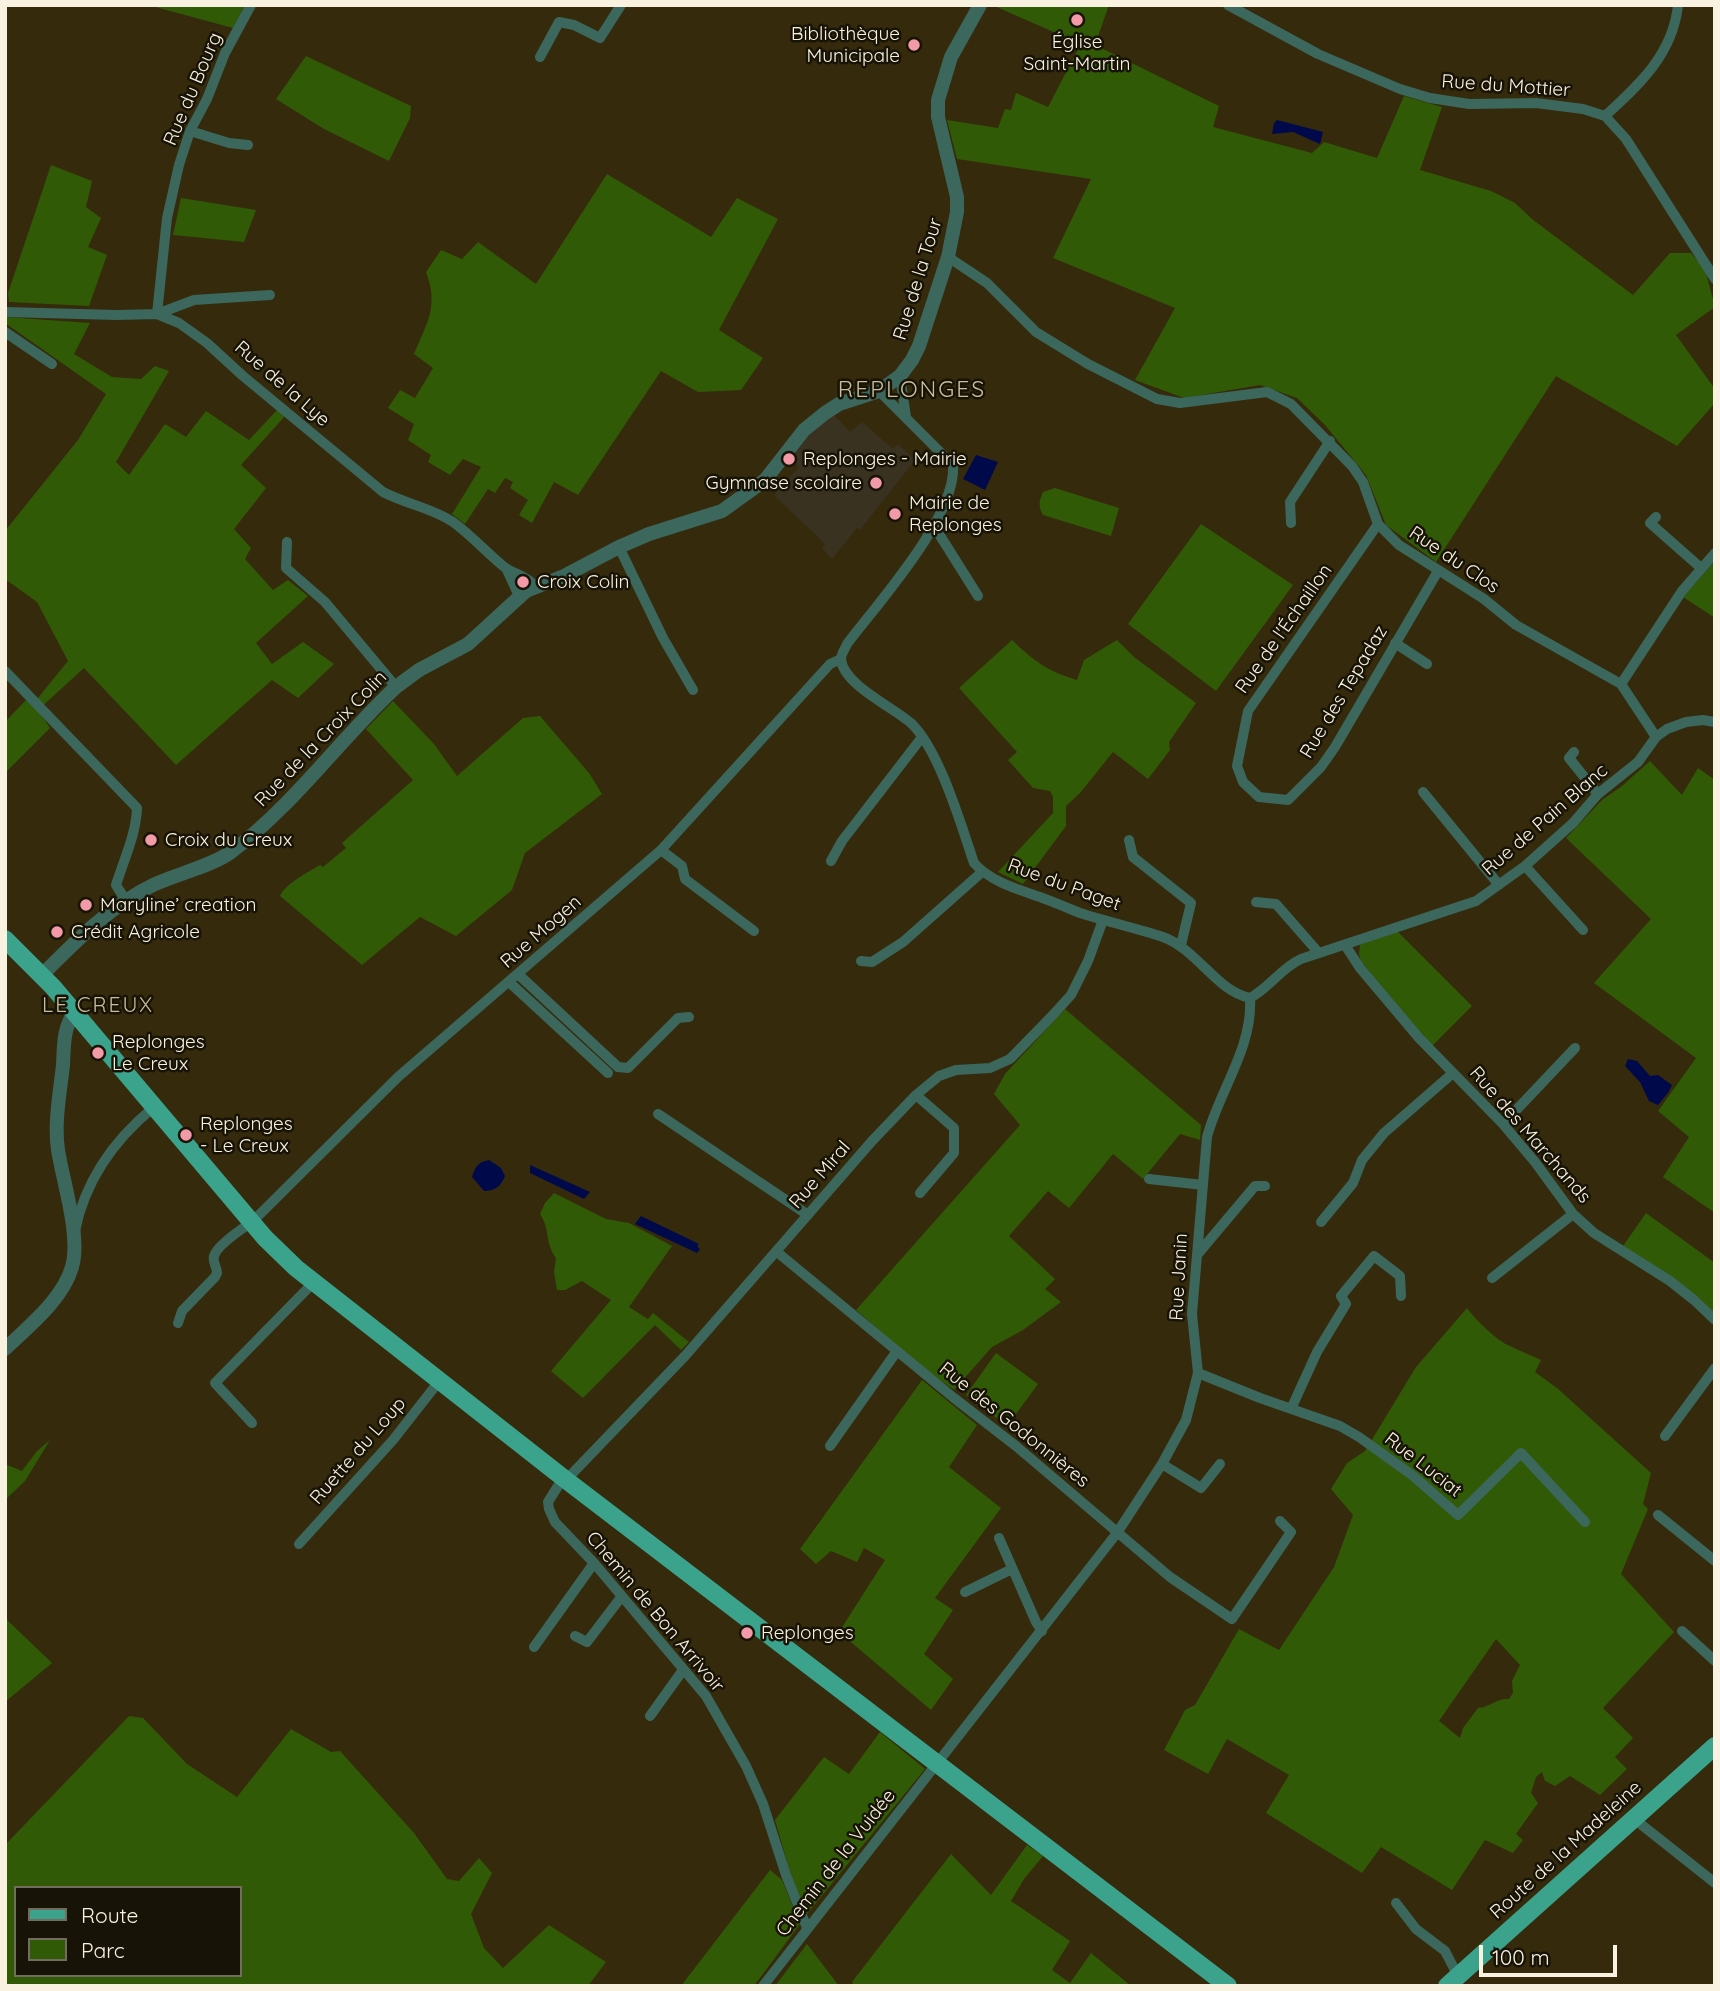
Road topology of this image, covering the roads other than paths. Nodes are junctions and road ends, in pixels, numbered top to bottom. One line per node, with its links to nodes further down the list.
1 (251, 5): 8 (street, Rue du Bourg)
2 (621, 5): 6 (street)
3 (980, 5): 10 (street, Rue de la Tour)
4 (1228, 5): 7 (street, Rue du Mottier)
5 (1678, 5): 7 (street)
6 (540, 57)
7 (1605, 116): 11 (street)
8 (190, 131): 9 (street); 14 (street, Rue du Bourg)
9 (248, 145)
10 (948, 257): 17 (street, Rue de la Tour); 20 (street, Rue du Clos)
11 (1715, 279)
12 (270, 295): 14 (street)
13 (5, 312): 14 (street, Rue de la Lye)
14 (157, 314): 28 (street, Rue de la Lye)
15 (5, 332): 16 (street)
16 (52, 364)
17 (900, 376): 18 (street, Rue de la Tour); 19 (street)
18 (878, 391): 19 (street); 26 (street, Rue de la Croix Colin)
19 (906, 417): 24 (street)
20 (1330, 441): 22 (street); 23 (street, Rue du Clos)
21 (1656, 517): 29 (street)
22 (1291, 523)
23 (1378, 524): 30 (street, Rue du Clos); 47 (street, Rue de l'Échaillon)
24 (934, 526): 33 (street); 35 (street)
25 (287, 542): 39 (street)
26 (619, 547): 31 (street, Rue de la Croix Colin); 40 (street)
27 (1715, 553): 29 (street)
28 (506, 568): 31 (street, Rue de la Lye); 32 (street, Rue de la Lye)
29 (1701, 568): 38 (street)
30 (1437, 571): 34 (street, Rue des Tepadaz); 38 (street, Rue du Clos)
31 (535, 586): 32 (street, Rue de la Croix Colin)
32 (519, 596): 39 (street, Rue de la Croix Colin)
33 (978, 596)
34 (1395, 643): 36 (street); 47 (street, Rue des Tepadaz)
35 (841, 659): 43 (street, Rue du Paget); 49 (street, Rue Mogen)
36 (1427, 664)
37 (5, 671): 54 (street)
38 (1620, 684): 42 (street)
39 (396, 687): 54 (street, Rue de la Croix Colin)
40 (693, 690)
41 (1715, 722): 42 (street, Rue de Pain Blanc)
42 (1656, 737): 46 (street, Rue de Pain Blanc)
43 (923, 739): 50 (street); 52 (street, Rue du Paget)
44 (1574, 752): 46 (street)
45 (1423, 792): 53 (street)
46 (1598, 794): 51 (street, Rue de Pain Blanc)
47 (1259, 797)
48 (1129, 840): 60 (street)
49 (661, 850): 58 (street); 65 (street, Rue Mogen)
50 (831, 861)
51 (1525, 866): 53 (street, Rue de Pain Blanc); 57 (street)
52 (982, 872): 56 (street, Rue du Paget); 63 (street)
53 (1499, 885): 61 (street, Rue de Pain Blanc)
54 (125, 901): 64 (street, Rue de la Croix Colin)
55 (1256, 902): 62 (street)
56 (1103, 920): 60 (street, Rue du Paget); 73 (street, Rue Miral)
57 (1583, 930)
58 (754, 931)
59 (5, 939): 64 (main road)
60 (1181, 945): 67 (street, Rue du Paget)
61 (1345, 945): 62 (street); 72 (street, Rue des Marchands)
62 (1318, 952): 67 (street)
63 (861, 961)
64 (42, 975): 68 (main road)
65 (519, 975): 66 (street, Rue Mogen); 69 (street)
66 (509, 982): 71 (street); 85 (street, Rue Mogen)
67 (1250, 998): 78 (street, Rue Janin)
68 (74, 1013): 74 (main road); 81 (street)
69 (689, 1017)
70 (1576, 1048): 76 (street)
71 (608, 1073)
72 (1453, 1073): 76 (street, Rue des Marchands); 86 (street)
73 (916, 1095): 80 (street); 84 (street, Rue Miral)
74 (154, 1107): 82 (street); 85 (main road)
75 (658, 1114): 84 (street)
76 (1503, 1124): 83 (street, Rue des Marchands)
77 (1149, 1179): 78 (street)
78 (1203, 1185): 89 (street, Rue Janin)
79 (1265, 1185): 89 (street)
80 (920, 1194)
81 (68, 1200): 82 (street); 87 (street)
82 (84, 1203): 87 (street)
83 (1573, 1214): 90 (street); 93 (street, Rue des Marchands)
84 (808, 1215): 88 (street, Rue Miral)
85 (252, 1222): 91 (main road); 94 (street, Rue Mogen)
86 (1321, 1222)
87 (74, 1237): 95 (street)
88 (777, 1252): 96 (street, Rue des Godonnières); 106 (street, Rue Miral)
89 (1197, 1255): 98 (street, Rue Janin)
90 (1492, 1278)
91 (314, 1282): 99 (main road); 101 (street)
92 (1401, 1296): 100 (street)
93 (1715, 1320)
94 (178, 1323)
95 (5, 1349)
96 (897, 1351): 103 (street); 110 (street, Rue des Godonnières)
97 (1715, 1368): 102 (street)
98 (1198, 1373): 100 (street, Rue Luciat); 104 (street, Rue Janin)
99 (440, 1380): 106 (main road); 112 (street, Ruette du Loup)
100 (1291, 1409): 109 (street, Rue Luciat)
101 (252, 1423)
102 (1665, 1436)
103 (830, 1446)
104 (1162, 1464): 105 (street); 110 (street, Rue Janin)
105 (1220, 1464)
106 (565, 1479): 114 (street, Chemin de Bon Arrivoir); 126 (main road)
107 (1658, 1515): 113 (street)
108 (1280, 1521): 110 (street, Rue des Godonnières)
109 (1585, 1522)
110 (1117, 1533): 118 (street, Rue Janin)
111 (999, 1538): 115 (street)
112 (299, 1544)
113 (1715, 1561)
114 (594, 1563): 117 (street, Chemin de Bon Arrivoir); 121 (street)
115 (1012, 1569): 116 (street); 118 (street)
116 (965, 1592)
117 (622, 1596): 120 (street); 123 (street, Chemin de Bon Arrivoir)
118 (1042, 1631): 126 (street, Rue Janin)
119 (1682, 1631): 122 (street)
120 (575, 1636)
121 (534, 1647)
122 (1715, 1661)
123 (683, 1671): 124 (street); 130 (street, Chemin de Bon Arrivoir)
124 (650, 1716)
125 (1715, 1746): 127 (main road, Route de la Madeleine)
126 (938, 1763): 130 (street, Chemin de la Vuidée); 133 (main road)
127 (1633, 1818): 128 (street); 131 (main road, Route de la Madeleine)
128 (1715, 1883)
129 (1396, 1903): 131 (street)
130 (807, 1928): 132 (street, Chemin de la Vuidée)
131 (1452, 1981)
132 (762, 1986)
133 (1228, 1986)

